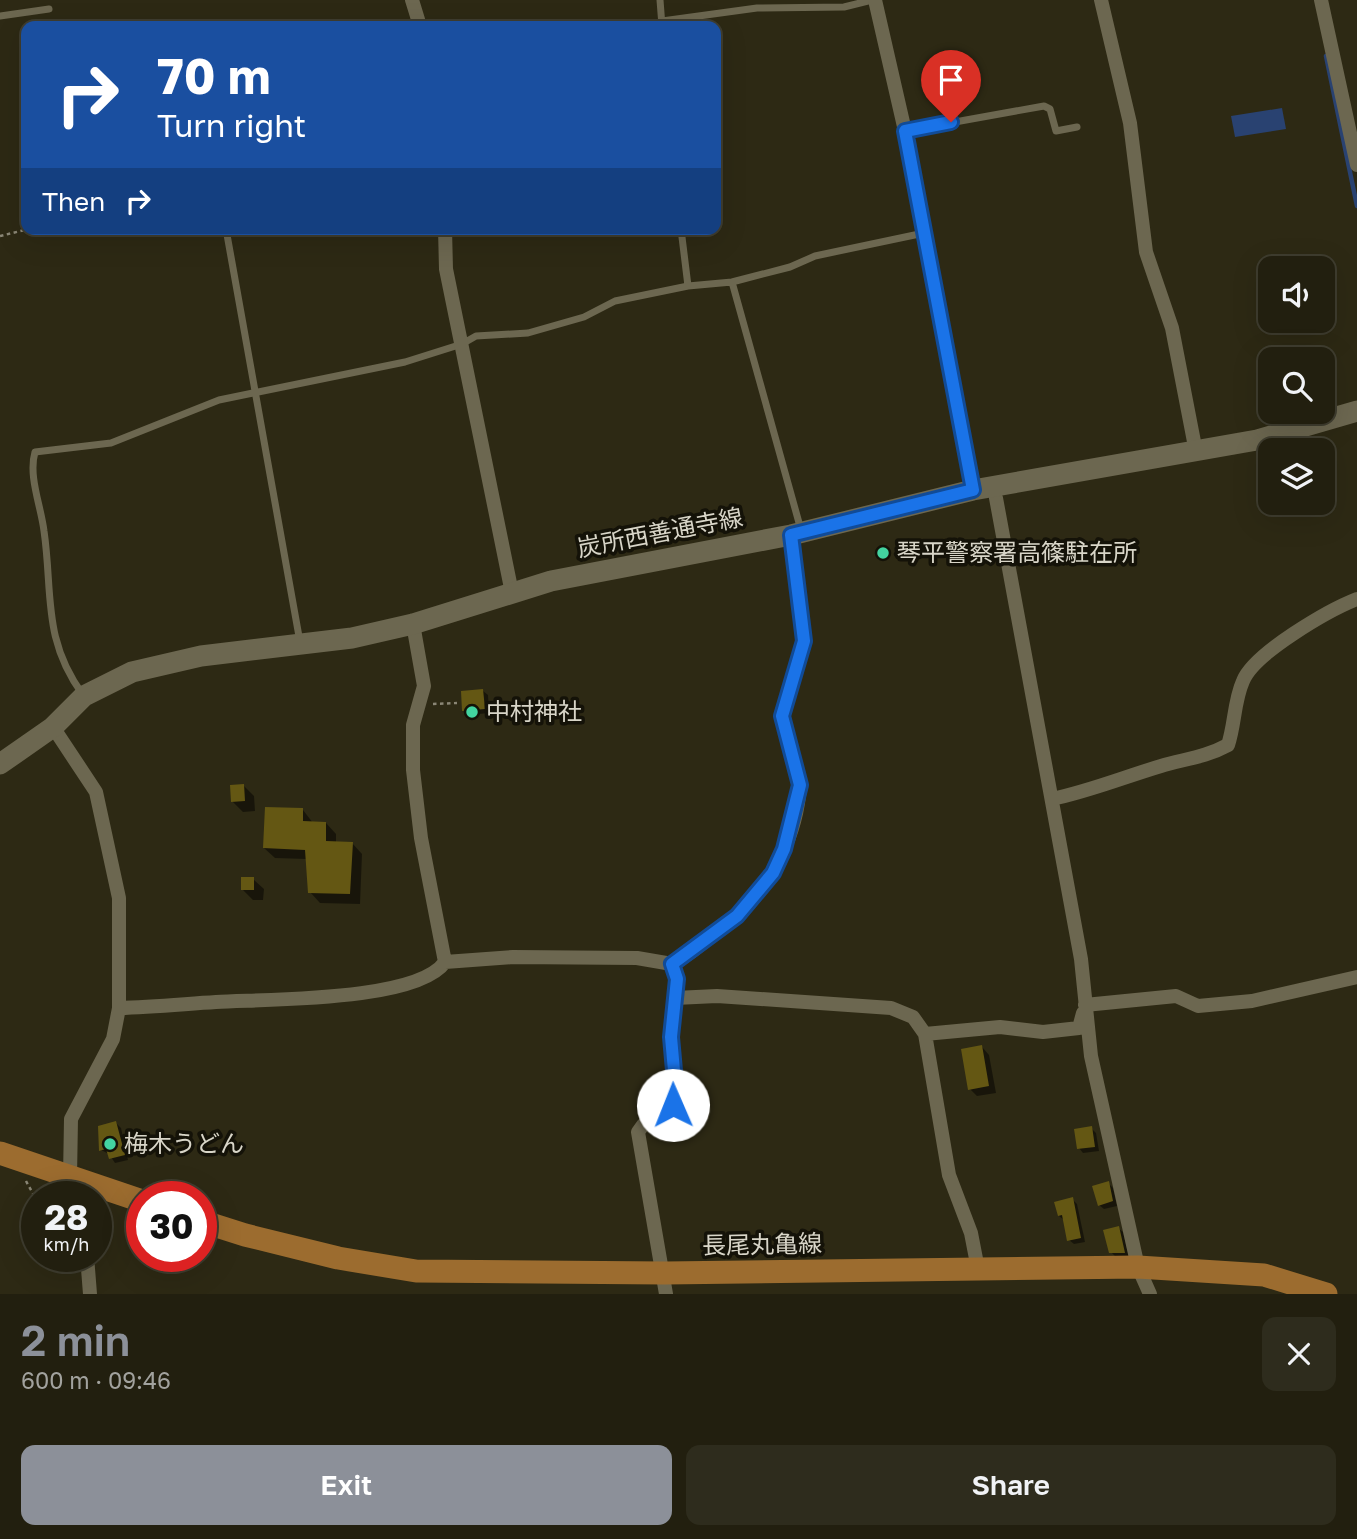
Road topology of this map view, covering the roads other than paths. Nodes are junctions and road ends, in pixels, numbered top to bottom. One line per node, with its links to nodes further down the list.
1 (412, 0): 8 (street)
2 (660, 0): 9 (lane)
3 (874, 0): 10 (lane); 12 (street)
4 (1101, 0): 23 (street)
5 (1321, 0): 13 (street)
6 (49, 9): 7 (lane)
7 (0, 16)
8 (418, 21)
9 (662, 21)
10 (680, 21)
11 (1077, 127): 12 (lane)
12 (905, 131): 14 (street)
13 (1357, 165)
14 (924, 233): 18 (lane); 24 (street)
15 (227, 235): 21 (lane)
16 (445, 235): 20 (street)
17 (682, 235): 19 (lane)
18 (732, 282): 19 (lane); 26 (lane)
19 (688, 286): 20 (lane)
20 (462, 344): 21 (lane); 27 (street)
21 (257, 392): 30 (lane); 31 (lane)
22 (1357, 411): 23 (main road, 炭所西善通寺線)
23 (1196, 452): 24 (main road, 炭所西善通寺線)
24 (973, 490): 26 (main road, 炭所西善通寺線)
25 (996, 498): 34 (street)
26 (796, 533): 27 (main road, 炭所西善通寺線); 36 (street)
27 (512, 593): 29 (main road, 炭所西善通寺線)
28 (1357, 599): 34 (street)
29 (413, 624): 30 (main road, 炭所西善通寺線); 35 (street)
30 (301, 645): 31 (main road, 炭所西善通寺線)
31 (84, 696): 32 (main road, 炭所西善通寺線)
32 (53, 727): 33 (main road, 炭所西善通寺線); 40 (street)
33 (0, 764)
34 (1052, 799): 39 (street)
35 (445, 962): 36 (street); 40 (street)
36 (672, 964): 38 (street)
37 (1357, 977): 39 (street)
38 (675, 998): 41 (street); 49 (street)
39 (1085, 1005): 41 (street); 46 (street)
40 (120, 1008): 44 (street)
41 (925, 1034): 47 (street)
42 (0, 1153): 43 (main road)
43 (61, 1181)
44 (74, 1181)
45 (217, 1226): 49 (main road, 長尾丸亀線)
46 (1138, 1266): 47 (main road, 長尾丸亀線); 51 (street); 52 (main road, 長尾丸亀線)
47 (978, 1269): 49 (main road, 長尾丸亀線)
48 (88, 1272): 50 (street)
49 (666, 1283)
50 (90, 1294)
51 (1150, 1294)
52 (1326, 1294)

